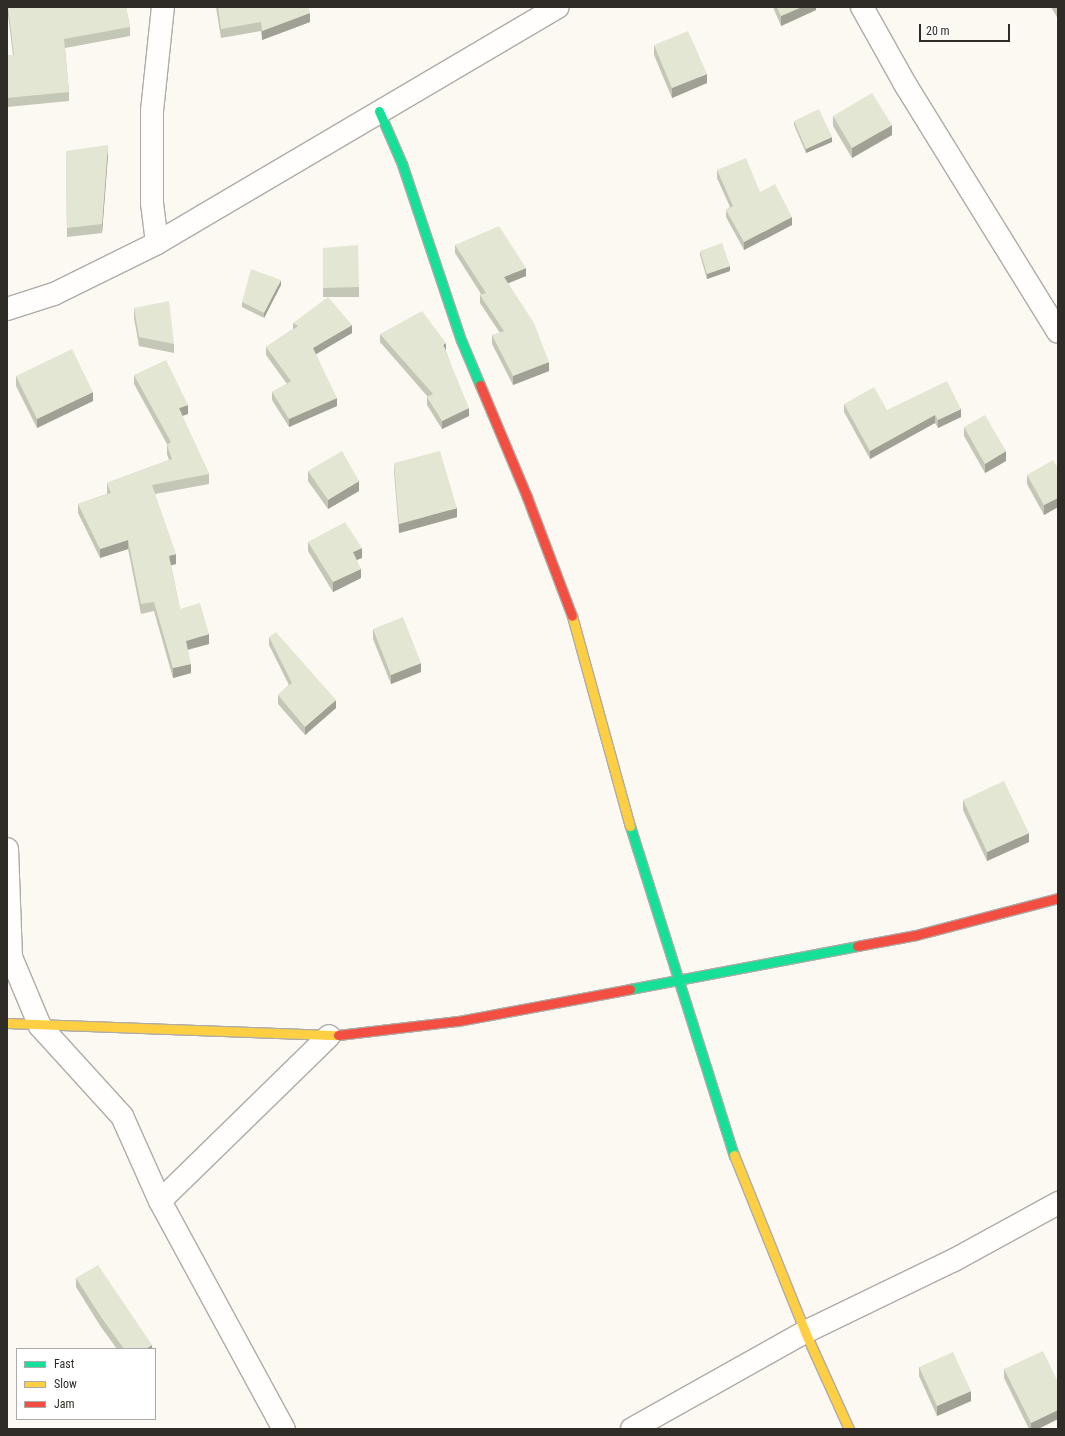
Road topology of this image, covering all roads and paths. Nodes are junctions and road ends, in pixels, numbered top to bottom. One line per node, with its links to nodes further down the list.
1 (163, 7): 5 (street)
2 (558, 7): 4 (street)
3 (862, 7): 7 (street)
4 (379, 110): 5 (street); 10 (street)
5 (157, 243): 6 (street)
6 (7, 310)
7 (1058, 332)
8 (7, 849): 12 (street)
9 (1058, 898): 10 (street)
10 (678, 981): 13 (street); 16 (street)
11 (7, 1023): 12 (street)
12 (40, 1026): 13 (street); 14 (street)
13 (329, 1036): 14 (street)
14 (160, 1201): 17 (street)
15 (1058, 1203): 16 (street)
16 (805, 1332): 18 (street); 19 (street)
17 (284, 1429)
18 (632, 1429)
19 (849, 1429)

